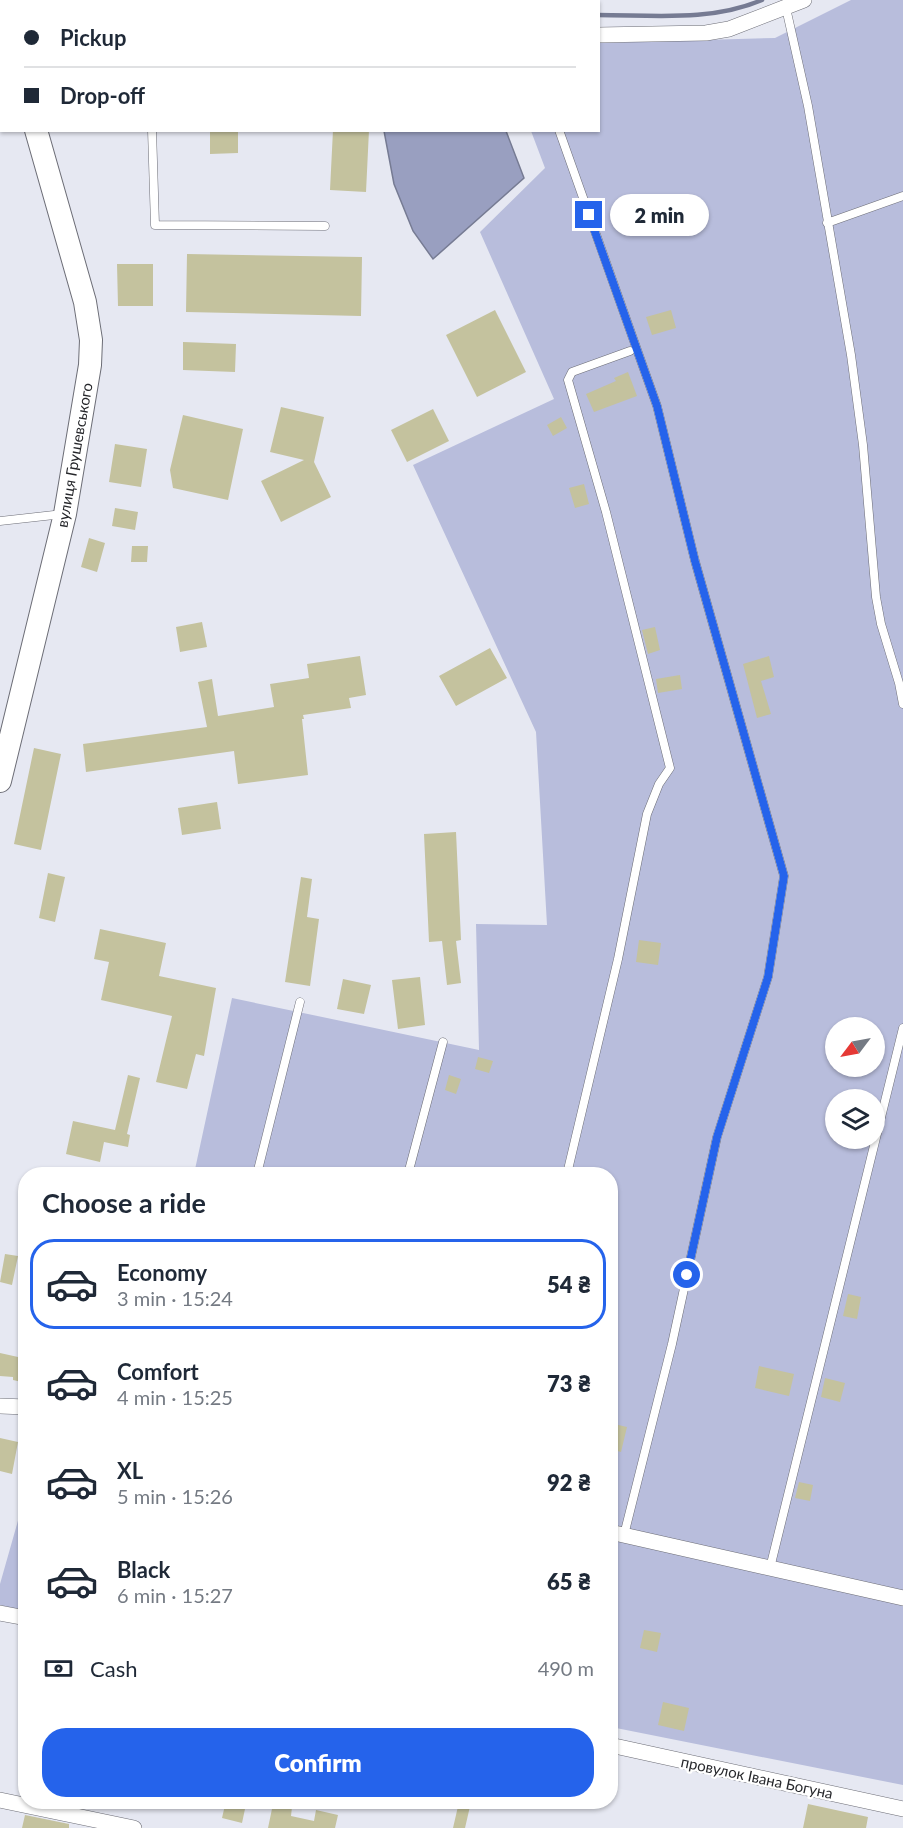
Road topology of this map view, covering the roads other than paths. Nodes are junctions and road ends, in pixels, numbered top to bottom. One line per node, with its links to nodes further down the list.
1 (804, 0): 2 (street)
2 (786, 8): 3 (street); 8 (lane)
3 (600, 35)
4 (37, 132): 11 (street, вулиця Грушевського)
5 (152, 132): 9 (lane)
6 (560, 132): 23 (lane)
7 (903, 196): 8 (lane)
8 (827, 223): 13 (lane)
9 (324, 226)
10 (630, 351): 20 (lane)
11 (65, 514): 12 (lane); 14 (street, вулиця Грушевського)
12 (0, 521)
13 (903, 704)
14 (0, 781)
15 (300, 1002): 18 (lane)
16 (903, 1028): 25 (lane)
17 (443, 1042): 19 (lane)
18 (259, 1167)
19 (410, 1167)
20 (569, 1167)
21 (0, 1406): 22 (street)
22 (18, 1407)
23 (618, 1531)
24 (618, 1534): 25 (street)
25 (770, 1568): 26 (street)
26 (903, 1598)
27 (0, 1613): 28 (street)
28 (18, 1616)
29 (618, 1747): 33 (street, провулок Івана Богуна)
30 (0, 1800): 31 (street)
31 (18, 1804)
32 (43, 1809): 34 (street)
33 (903, 1809)
34 (134, 1828)

